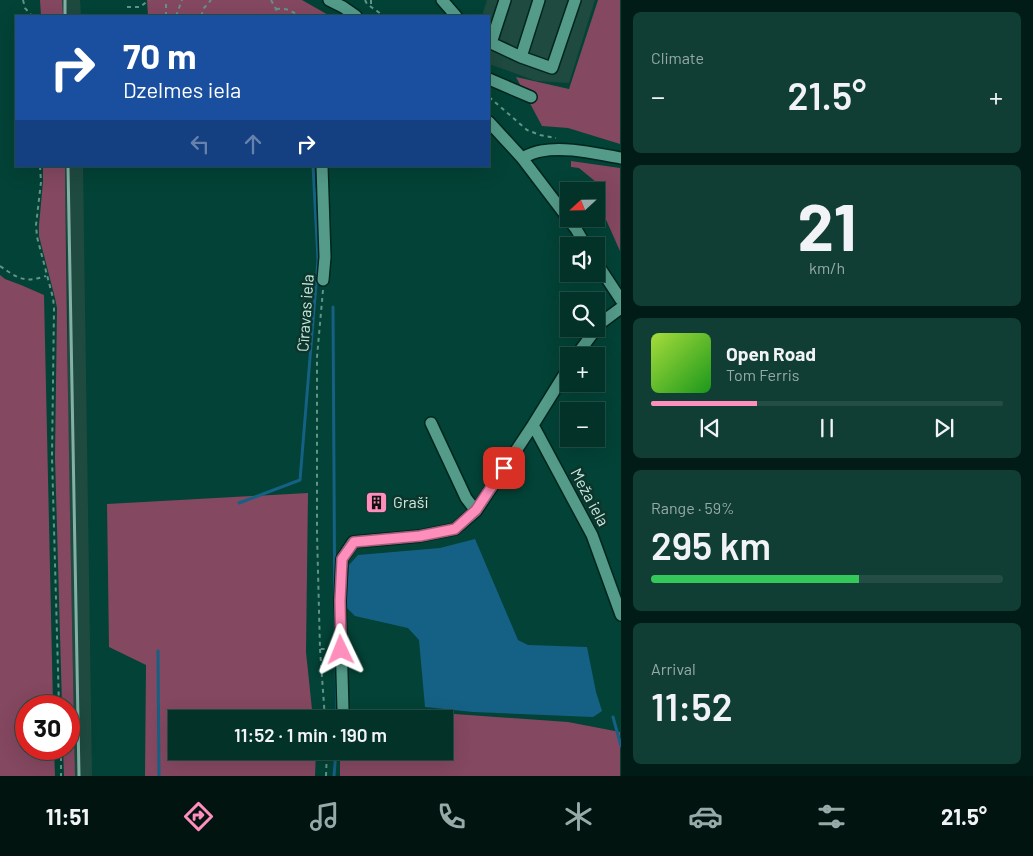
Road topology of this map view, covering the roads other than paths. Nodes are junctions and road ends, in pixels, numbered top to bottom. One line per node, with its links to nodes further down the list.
1 (329, 0): 6 (street)
2 (442, 0): 8 (street)
3 (504, 0): 9 (street)
4 (539, 0): 10 (street)
5 (575, 0): 10 (street)
6 (343, 8): 7 (street)
7 (354, 15)
8 (455, 15)
9 (490, 43): 10 (street)
10 (521, 57)
11 (490, 79): 12 (street)
12 (531, 97)
13 (490, 123): 14 (street)
14 (522, 158): 15 (street); 17 (street)
15 (620, 158)
16 (322, 167): 19 (street, Cīravas iela)
17 (581, 237)
18 (605, 276): 20 (street)
19 (324, 280)
20 (620, 300)
21 (620, 308): 22 (street)
22 (605, 320)
23 (560, 382): 25 (street)
24 (431, 423): 26 (street)
25 (533, 425): 26 (street); 27 (street, Meža iela)
26 (476, 510): 28 (street)
27 (620, 615)
28 (343, 710)

